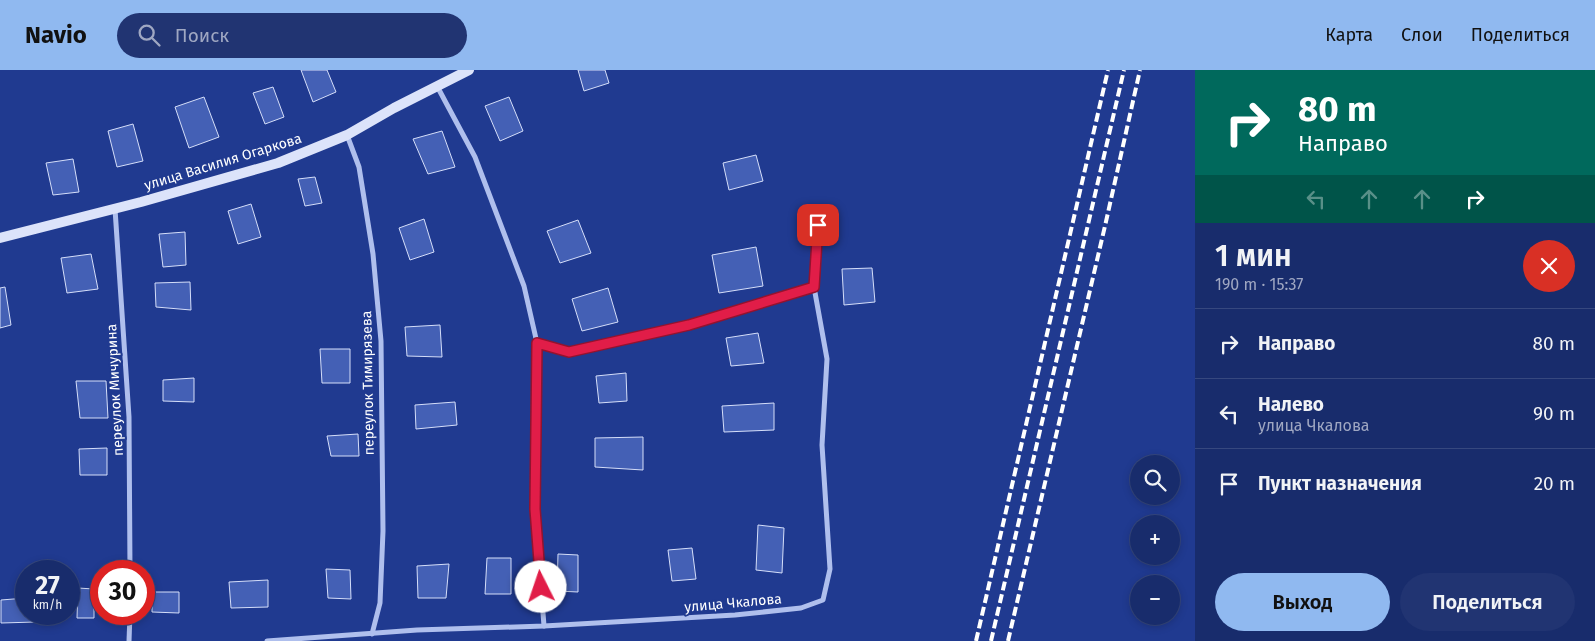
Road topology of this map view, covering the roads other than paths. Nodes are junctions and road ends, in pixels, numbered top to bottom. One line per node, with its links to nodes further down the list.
1 (469, 70): 2 (street, улица Василия Огаркова)
2 (437, 86): 3 (street, улица Василия Огаркова); 8 (street)
3 (347, 135): 4 (street, улица Василия Огаркова); 12 (street, переулок Тимирязева)
4 (114, 209): 6 (street, улица Василия Огаркова); 9 (street, переулок Мичурина)
5 (818, 225): 7 (street, улица Чкалова)
6 (0, 238)
7 (814, 287): 8 (street); 11 (street, улица Чкалова)
8 (537, 343): 11 (street)
9 (130, 560)
10 (130, 625): 13 (street)
11 (544, 626): 12 (street, улица Чкалова)
12 (372, 634): 14 (street, улица Чкалова)
13 (130, 641)
14 (267, 641)

